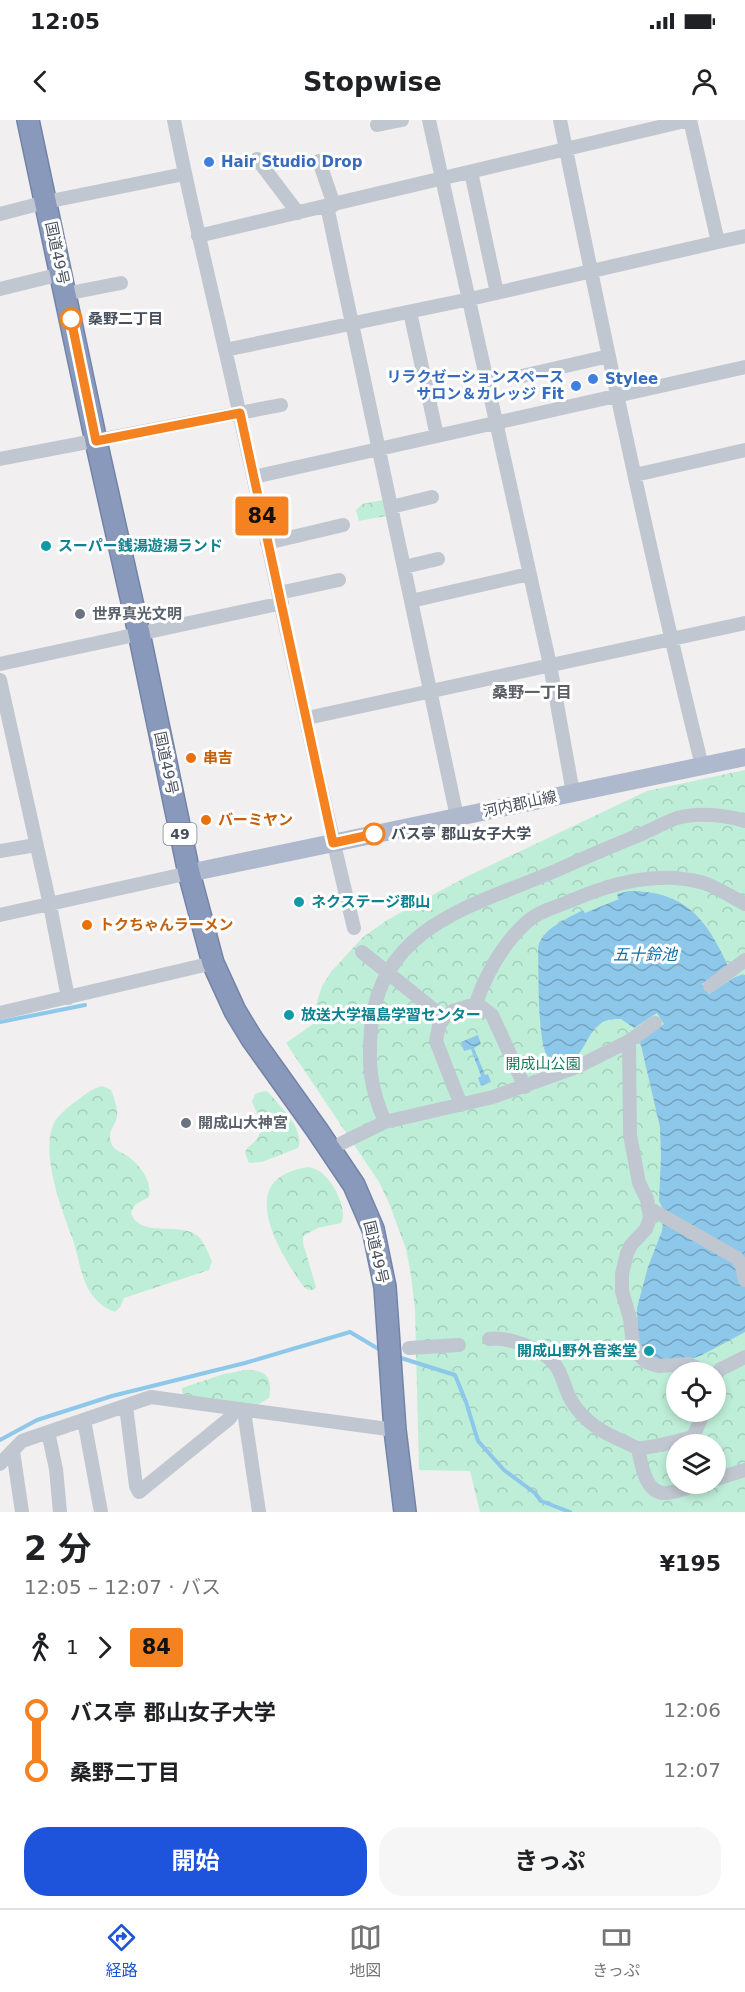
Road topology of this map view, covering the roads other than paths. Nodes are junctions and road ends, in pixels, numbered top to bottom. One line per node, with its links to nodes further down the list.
1 (28, 120): 14 (highway, 国道49号 / 49)
2 (174, 120): 12 (street)
3 (402, 120): 7 (street)
4 (429, 120): 13 (street)
5 (560, 120): 8 (street)
6 (689, 120): 8 (street); 20 (street)
7 (377, 125)
8 (566, 150): 11 (street); 21 (street)
9 (258, 159): 16 (street)
10 (319, 161): 15 (street)
11 (471, 172): 13 (street); 25 (street)
12 (184, 174): 14 (street); 19 (street)
13 (442, 179): 15 (street); 26 (street)
14 (46, 202): 17 (street); 23 (highway, 国道49号 / 49)
15 (331, 206): 16 (street); 28 (street)
16 (298, 213): 19 (street)
17 (0, 214)
18 (745, 236): 20 (street)
19 (198, 237): 29 (street)
20 (718, 242): 21 (street)
21 (592, 270): 25 (street); 30 (street)
22 (121, 283): 23 (street)
23 (63, 284): 24 (street); 38 (highway, 国道49号 / 49)
24 (0, 289)
25 (497, 293): 26 (street)
26 (470, 299): 27 (street); 36 (street)
27 (410, 312): 28 (street); 37 (street)
28 (352, 324): 29 (street); 39 (street)
29 (225, 350): 35 (street)
30 (609, 356): 32 (street); 33 (street)
31 (745, 367): 33 (street)
32 (522, 376)
33 (617, 395): 36 (street); 42 (street)
34 (281, 405): 35 (street)
35 (240, 413): 38 (street); 43 (street)
36 (495, 422): 37 (street); 50 (street)
37 (437, 436): 39 (street)
38 (96, 441): 41 (street); 55 (highway, 国道49号 / 49)
39 (379, 450): 43 (street); 45 (street)
40 (745, 450): 42 (street)
41 (0, 459)
42 (635, 475): 56 (street)
43 (254, 477): 47 (street)
44 (432, 497): 45 (street)
45 (391, 507): 49 (street)
46 (343, 525): 47 (street)
47 (267, 543): 52 (street)
48 (438, 559): 49 (street)
49 (404, 567): 53 (street)
50 (529, 574): 53 (street); 58 (street)
51 (339, 580): 52 (street)
52 (280, 598): 55 (street); 61 (street)
53 (411, 601): 60 (street)
54 (745, 623): 56 (street)
55 (139, 633): 57 (street); 71 (highway, 国道49号 / 49)
56 (670, 638): 58 (street); 64 (street)
57 (0, 664)
58 (550, 665): 60 (street); 65 (street)
59 (1, 688): 62 (street)
60 (430, 691): 61 (street); 66 (street)
61 (307, 718): 68 (street)
62 (7, 743): 69 (street)
63 (745, 757): 64 (main road, 河内郡山線)
64 (702, 766): 65 (main road, 河内郡山線)
65 (573, 793): 66 (main road, 河内郡山線)
66 (457, 818): 68 (main road, 河内郡山線)
67 (745, 821): 79 (street)
68 (333, 843): 71 (main road, 河内郡山線); 75 (street)
69 (36, 845): 70 (street); 73 (street)
70 (0, 851)
71 (189, 873): 73 (street); 78 (highway, 国道49号 / 49)
72 (745, 904): 82 (street)
73 (50, 905): 74 (street); 81 (street)
74 (0, 915)
75 (354, 928)
76 (362, 951): 79 (street)
77 (745, 960): 80 (street)
78 (213, 963): 81 (street); 102 (highway, 国道49号 / 49)
79 (387, 973): 84 (street); 89 (street)
80 (710, 986)
81 (68, 998): 83 (street)
82 (475, 1006): 84 (street); 87 (street)
83 (0, 1013)
84 (444, 1018): 88 (street)
85 (655, 1023): 86 (street)
86 (628, 1041): 87 (street); 91 (street)
87 (525, 1087): 88 (street)
88 (461, 1105): 89 (street)
89 (385, 1122): 90 (street)
90 (342, 1143)
91 (649, 1208): 92 (street); 97 (street)
92 (745, 1280)
93 (489, 1339): 105 (street)
94 (459, 1345): 95 (street)
95 (409, 1348)
96 (745, 1357): 98 (street)
97 (666, 1366)
98 (726, 1366)
99 (126, 1406): 100 (street); 100 (street); 101 (street)
100 (240, 1410): 102 (street); 114 (street)
101 (84, 1420): 103 (street); 113 (street)
102 (395, 1430): 115 (highway, 国道49号 / 49)
103 (48, 1432): 106 (street); 112 (street)
104 (666, 1445): 105 (street)
105 (639, 1448): 110 (street)
106 (13, 1451): 107 (street); 111 (street)
107 (0, 1464)
108 (745, 1470): 109 (street)
109 (726, 1476)
110 (666, 1493)
111 (22, 1512)
112 (60, 1512)
113 (101, 1512)
114 (259, 1512)
115 (405, 1512)

